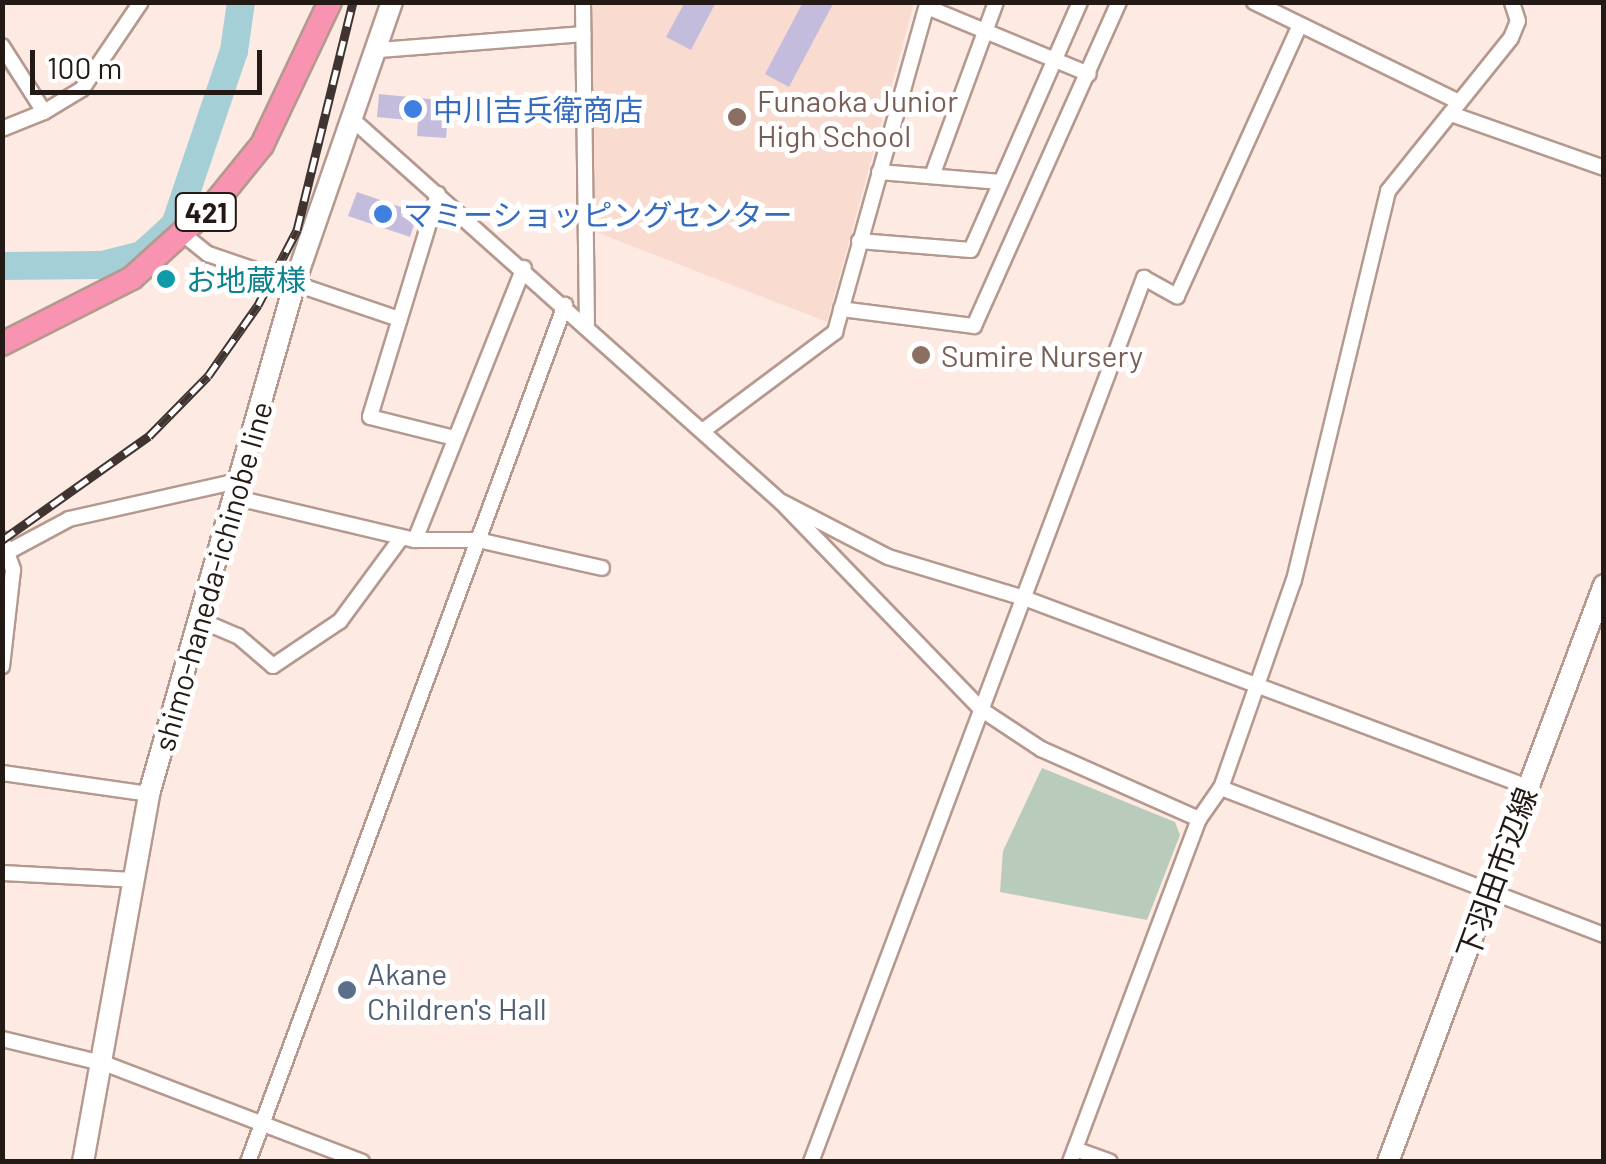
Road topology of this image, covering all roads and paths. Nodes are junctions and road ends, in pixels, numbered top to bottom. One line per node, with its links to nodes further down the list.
1 (141, 2): 19 (street)
2 (330, 2): 27 (highway, 421)
3 (392, 2): 15 (main road, shimo-haneda-ichinobe line)
4 (583, 2): 13 (street)
5 (996, 2): 12 (street)
6 (1080, 2): 16 (street)
7 (1119, 2): 17 (street)
8 (1254, 2): 11 (street)
9 (1512, 2): 18 (street)
10 (928, 4): 12 (street); 23 (street)
11 (1300, 25): 18 (street); 45 (street)
12 (985, 31): 16 (street); 24 (street)
13 (582, 34): 15 (street); 34 (street)
14 (2, 46): 19 (street)
15 (380, 50): 20 (main road, shimo-haneda-ichinobe line)
16 (1056, 60): 17 (street); 25 (street)
17 (1089, 74): 32 (street)
18 (1455, 108): 22 (street); 48 (street)
19 (44, 112): 21 (street)
20 (353, 120): 26 (street); 30 (main road, shimo-haneda-ichinobe line)
21 (2, 129)
22 (1604, 168)
23 (879, 172): 24 (street); 28 (street)
24 (932, 176): 25 (street)
25 (1002, 182): 28 (street)
26 (438, 194): 29 (street); 33 (street)
27 (183, 234): 30 (street); 35 (highway, 421)
28 (859, 241): 32 (street)
29 (524, 268): 31 (street); 37 (street)
30 (296, 279): 33 (street); 38 (main road, shimo-haneda-ichinobe line)
31 (565, 305): 34 (street); 41 (street)
32 (841, 309): 36 (street)
33 (396, 318): 37 (street)
34 (587, 326): 36 (street)
35 (4, 336)
36 (704, 430): 39 (street)
37 (454, 438): 40 (street)
38 (240, 489): 40 (street); 42 (street); 46 (main road, shimo-haneda-ichinobe line)
39 (781, 502): 45 (street); 49 (street)
40 (408, 538): 41 (street); 46 (street)
41 (478, 540): 43 (street); 61 (street)
42 (4, 548): 47 (street)
43 (602, 568)
44 (1604, 585): 51 (main road, 下羽田市辺線)
45 (1024, 598): 48 (street); 49 (street)
46 (202, 621): 53 (main road, shimo-haneda-ichinobe line)
47 (3, 661)
48 (1253, 684): 51 (street); 52 (street)
49 (982, 710): 54 (street); 66 (street)
50 (2, 773): 53 (street)
51 (1528, 786): 57 (main road, 下羽田市辺線)
52 (1220, 788): 54 (street); 57 (street)
53 (149, 794): 56 (main road, shimo-haneda-ichinobe line)
54 (1199, 820): 62 (street)
55 (2, 873): 56 (street)
56 (136, 880): 60 (main road, shimo-haneda-ichinobe line)
57 (1490, 890): 58 (street); 68 (main road, 下羽田市辺線)
58 (1604, 936)
59 (2, 1039): 60 (street)
60 (106, 1064): 61 (street); 63 (main road, shimo-haneda-ichinobe line)
61 (262, 1124): 64 (street); 65 (street)
62 (1072, 1155): 67 (street)
63 (83, 1162)
64 (248, 1162)
65 (362, 1162)
66 (812, 1162)
67 (1110, 1162)
68 (1388, 1162)

